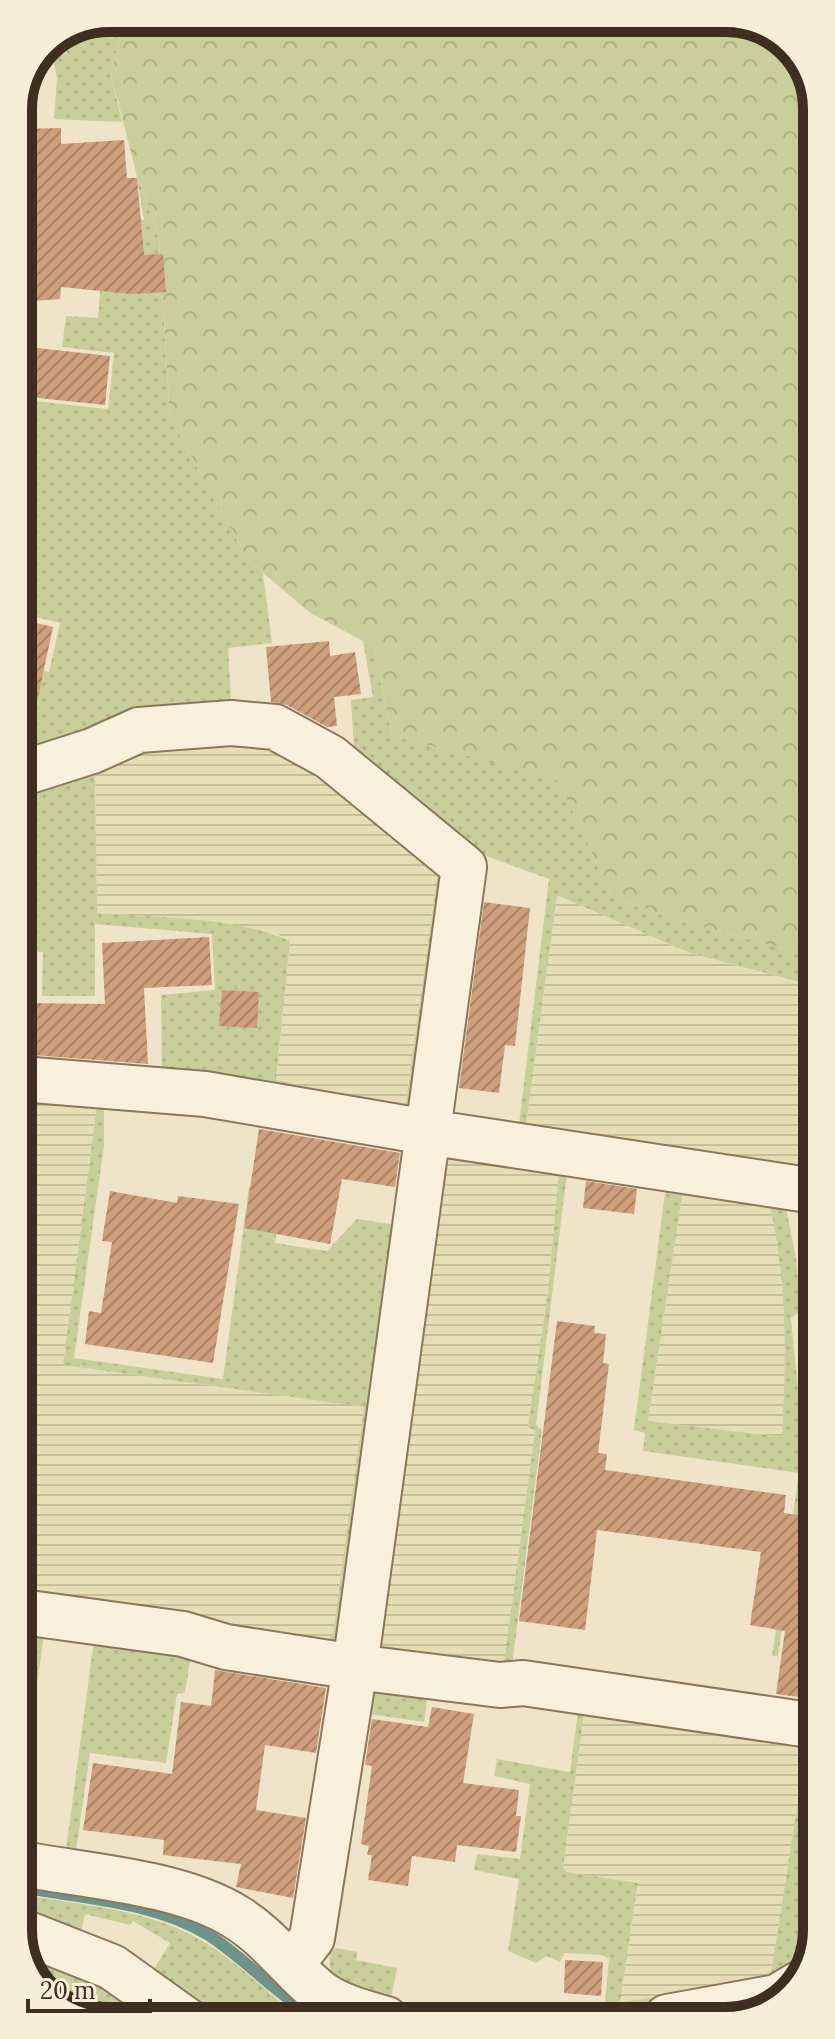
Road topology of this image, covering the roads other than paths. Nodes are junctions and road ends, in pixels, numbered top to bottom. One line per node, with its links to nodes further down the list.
1 (32, 770): 3 (street)
2 (32, 1080): 3 (street)
3 (427, 1132): 4 (street); 6 (street)
4 (803, 1189)
5 (32, 1613): 6 (street)
6 (355, 1667): 7 (street); 10 (street)
7 (803, 1724)
8 (32, 1866): 10 (street)
9 (32, 1936): 12 (street)
10 (291, 1965): 13 (street)
11 (756, 2001): 14 (street)
12 (168, 2007)
13 (356, 2007)
14 (722, 2007)

